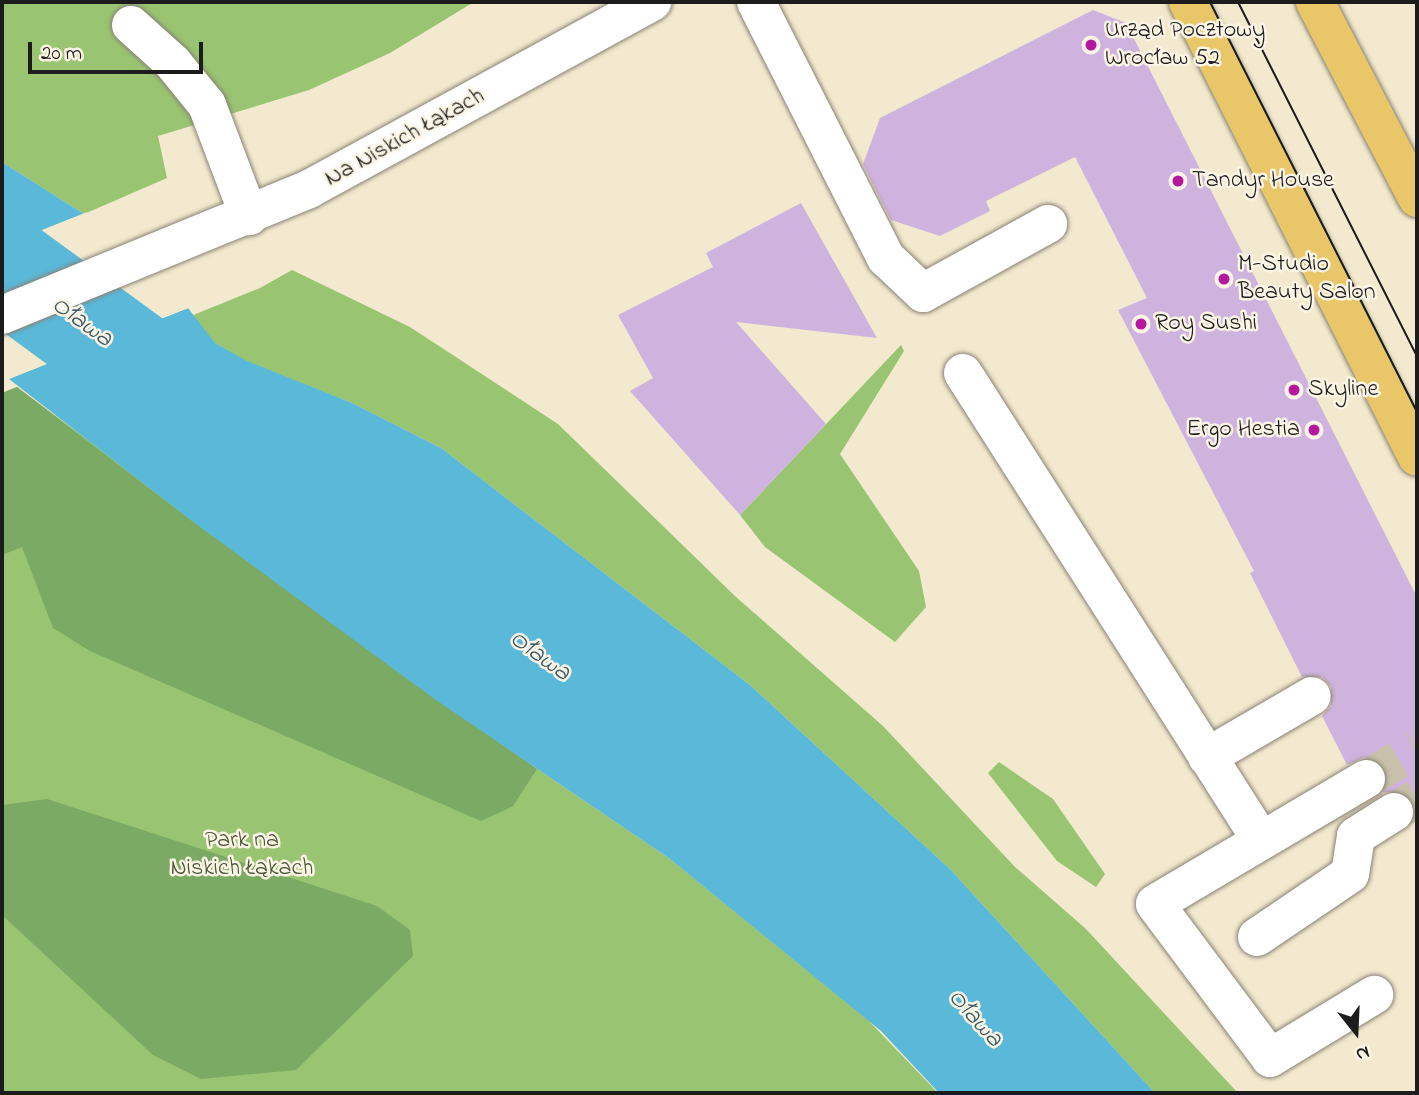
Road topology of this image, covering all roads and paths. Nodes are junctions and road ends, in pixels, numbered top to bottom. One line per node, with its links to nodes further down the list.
1 (652, 2): 7 (street, Na Niskich Łąkach)
2 (756, 2): 8 (street)
3 (1188, 2): 11 (main road)
4 (1315, 2): 6 (main road)
5 (131, 25): 7 (street)
6 (1417, 198)
7 (249, 216): 9 (street, Na Niskich Łąkach)
8 (1048, 223)
9 (2, 315)
10 (963, 373): 13 (street)
11 (1417, 457)
12 (1312, 696): 13 (street)
13 (1207, 757): 16 (street)
14 (1366, 779): 16 (street)
15 (1394, 812): 17 (street)
16 (1261, 840): 18 (street)
17 (1256, 937)
18 (1374, 995)

